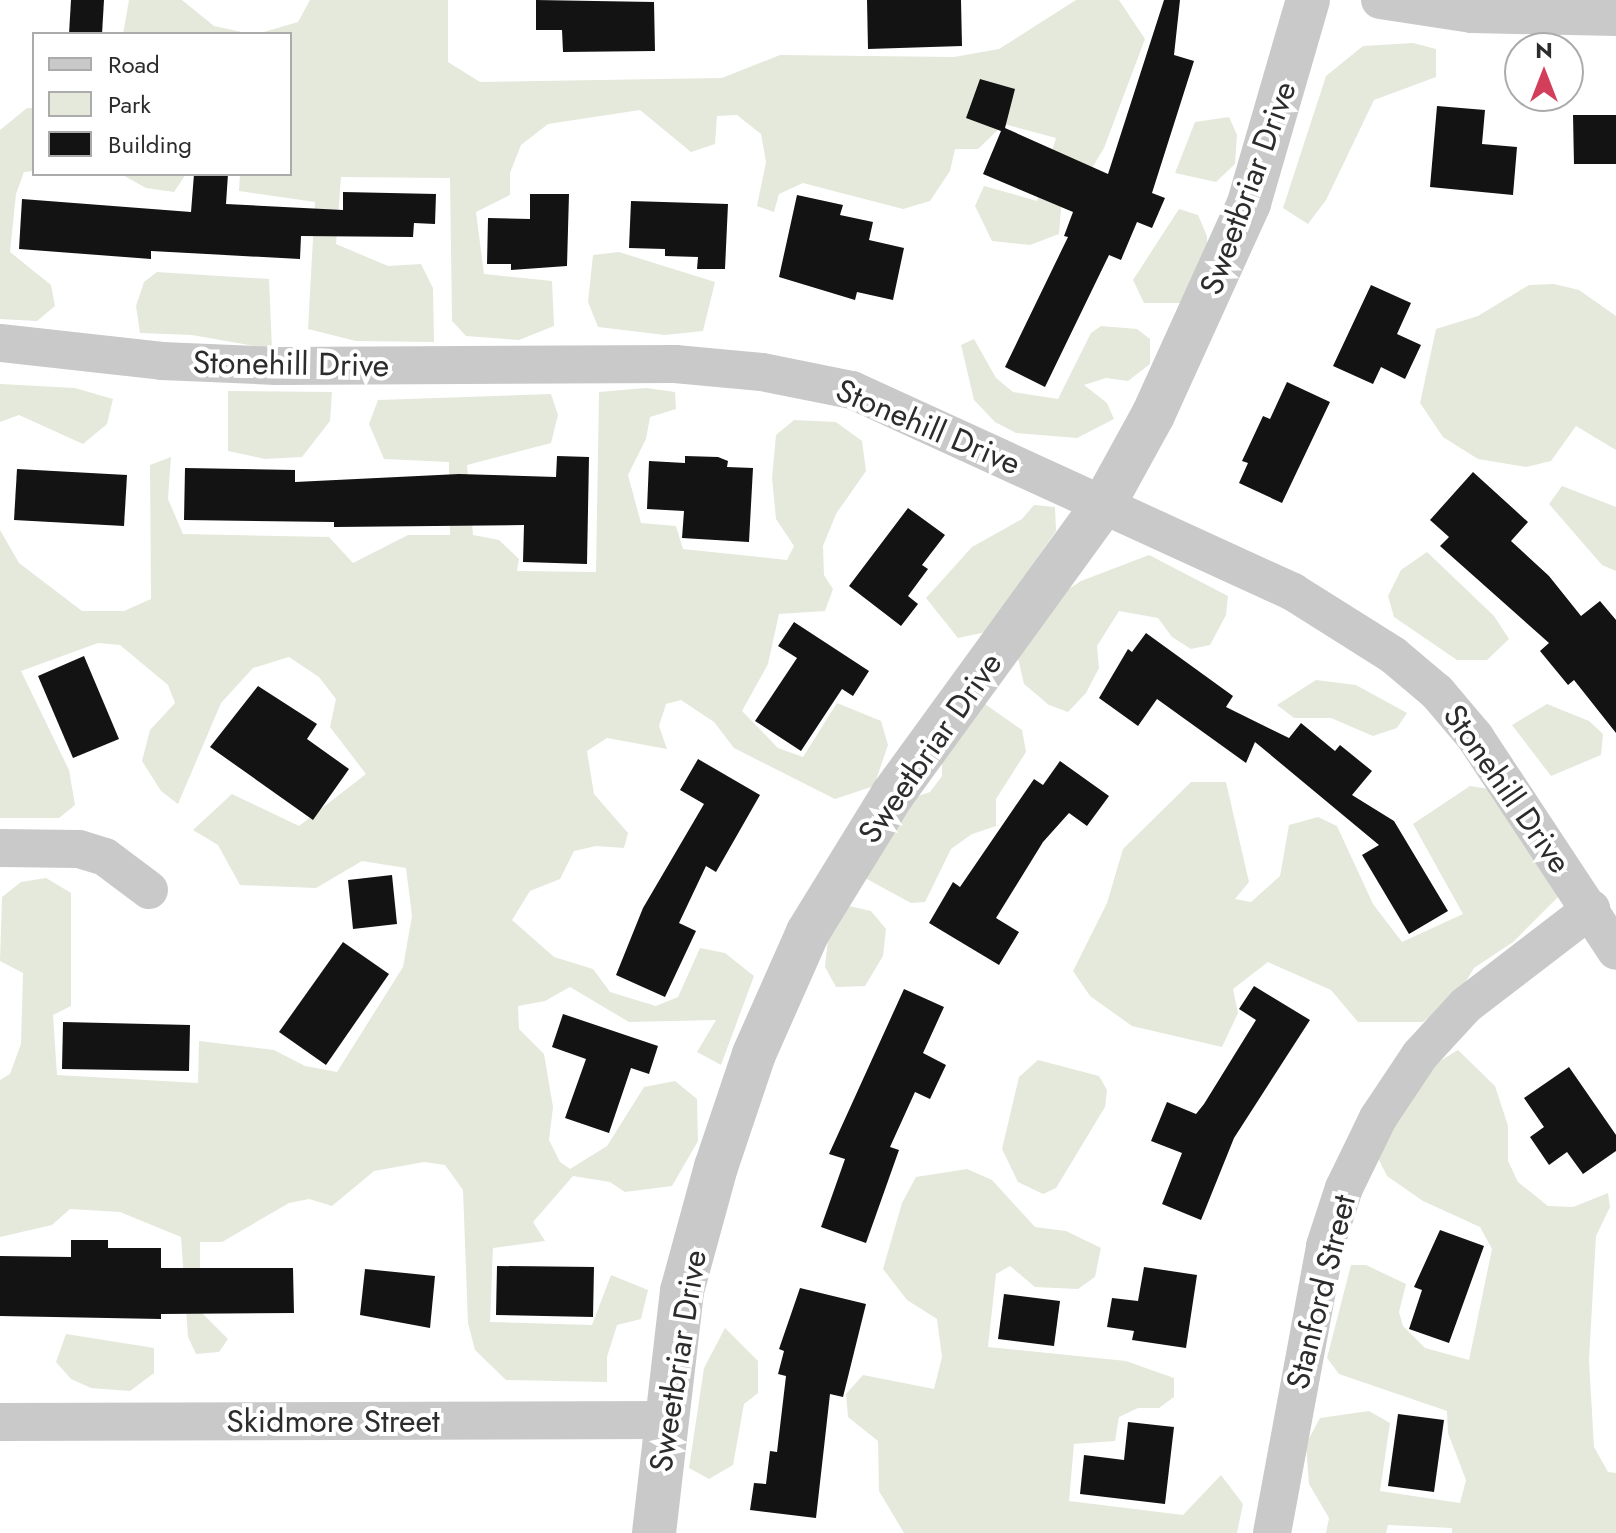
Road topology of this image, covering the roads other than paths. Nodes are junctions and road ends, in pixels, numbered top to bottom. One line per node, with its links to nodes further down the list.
1 (1308, 0): 5 (street, Sweetbriar Drive)
2 (1380, 0): 3 (street)
3 (1616, 17)
4 (0, 343): 5 (street, Stonehill Drive)
5 (1104, 504): 8 (street, Stonehill Drive); 10 (street, Sweetbriar Drive)
6 (0, 848): 7 (street)
7 (149, 890)
8 (1591, 909): 9 (street, Stonehill Drive); 13 (street, Stanford Street)
9 (1616, 951)
10 (665, 1420): 11 (street, Skidmore Street); 12 (street, Sweetbriar Drive)
11 (0, 1422)
12 (654, 1533)
13 (1272, 1533)

